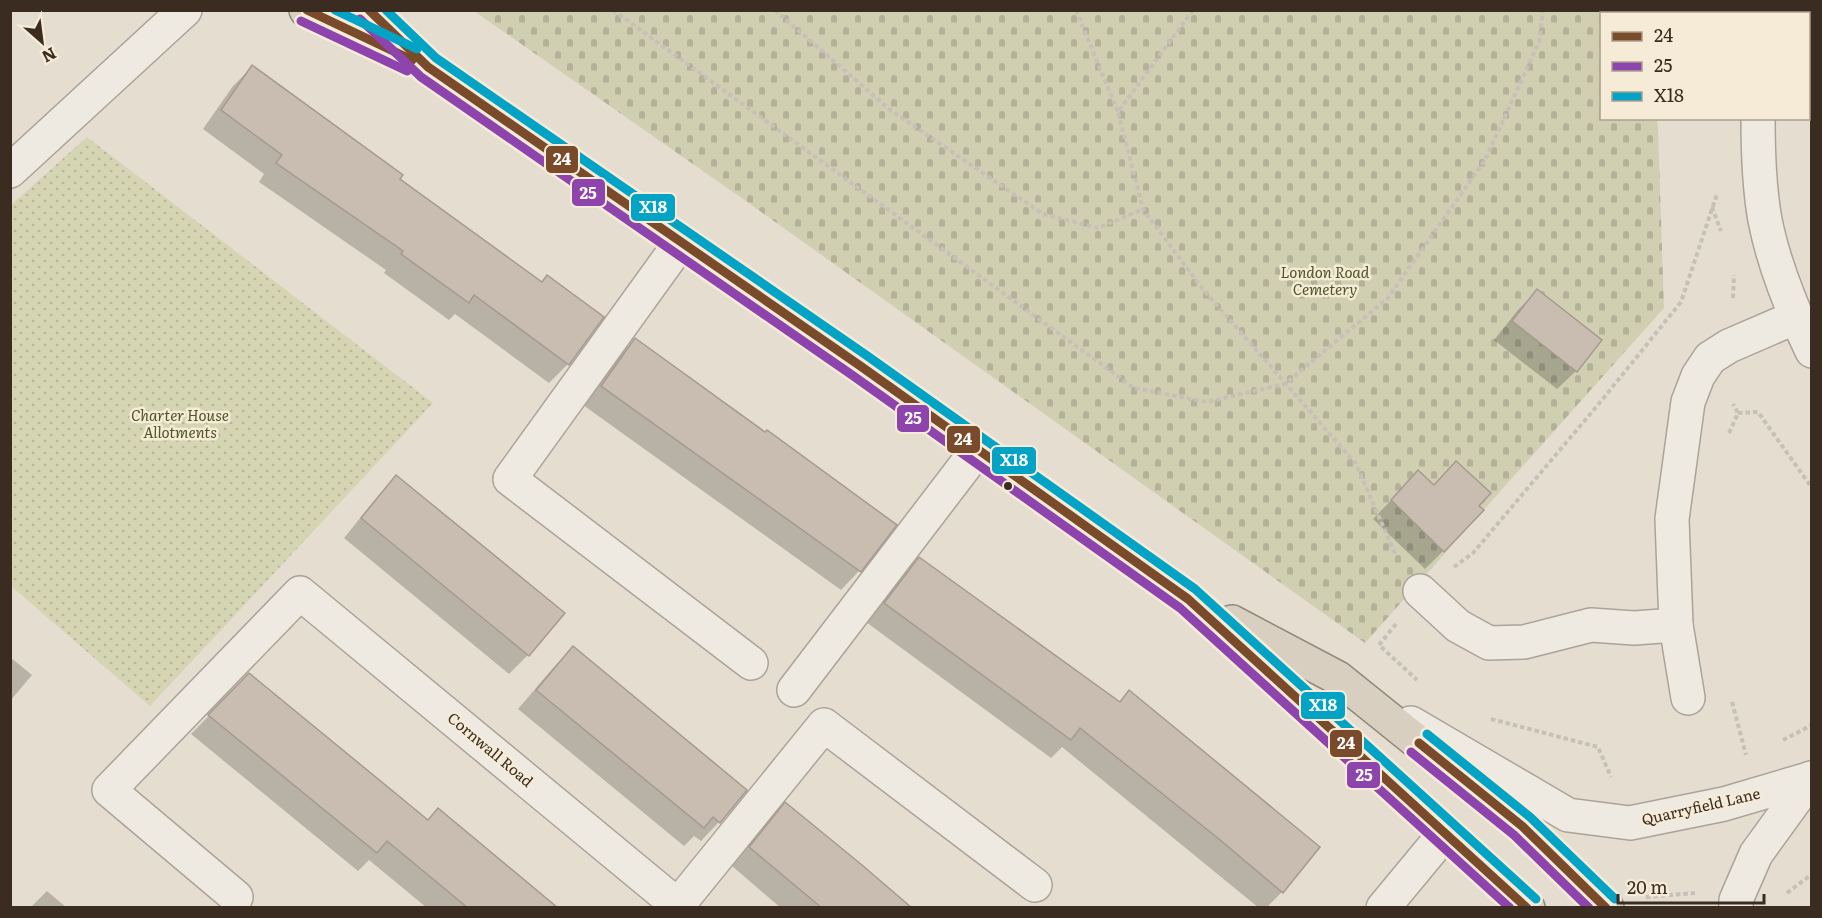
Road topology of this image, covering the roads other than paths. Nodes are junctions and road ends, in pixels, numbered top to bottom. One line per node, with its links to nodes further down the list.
1 (185, 10): 6 (street)
2 (306, 10): 4 (highway)
3 (368, 10): 4 (highway)
4 (428, 67): 7 (highway)
5 (1758, 120): 8 (street)
6 (10, 171)
7 (681, 242): 10 (highway); 14 (street)
8 (1796, 317): 9 (street); 13 (street)
9 (1812, 351)
10 (978, 449): 12 (highway); 16 (street)
11 (1420, 591): 13 (street)
12 (1188, 599): 15 (highway); 19 (highway)
13 (1676, 625): 17 (street)
14 (752, 663)
15 (1338, 678): 18 (street, Quarryfield Lane); 25 (highway)
16 (794, 690)
17 (1688, 698)
18 (1811, 778): 26 (street, Quarryfield Lane)
19 (1446, 832): 23 (street); 24 (highway)
20 (1035, 885): 22 (street)
21 (236, 897): 22 (street, Cornwall Road)
22 (675, 905)
23 (1383, 908)
24 (1528, 908)
25 (1607, 908)
26 (1736, 908)

